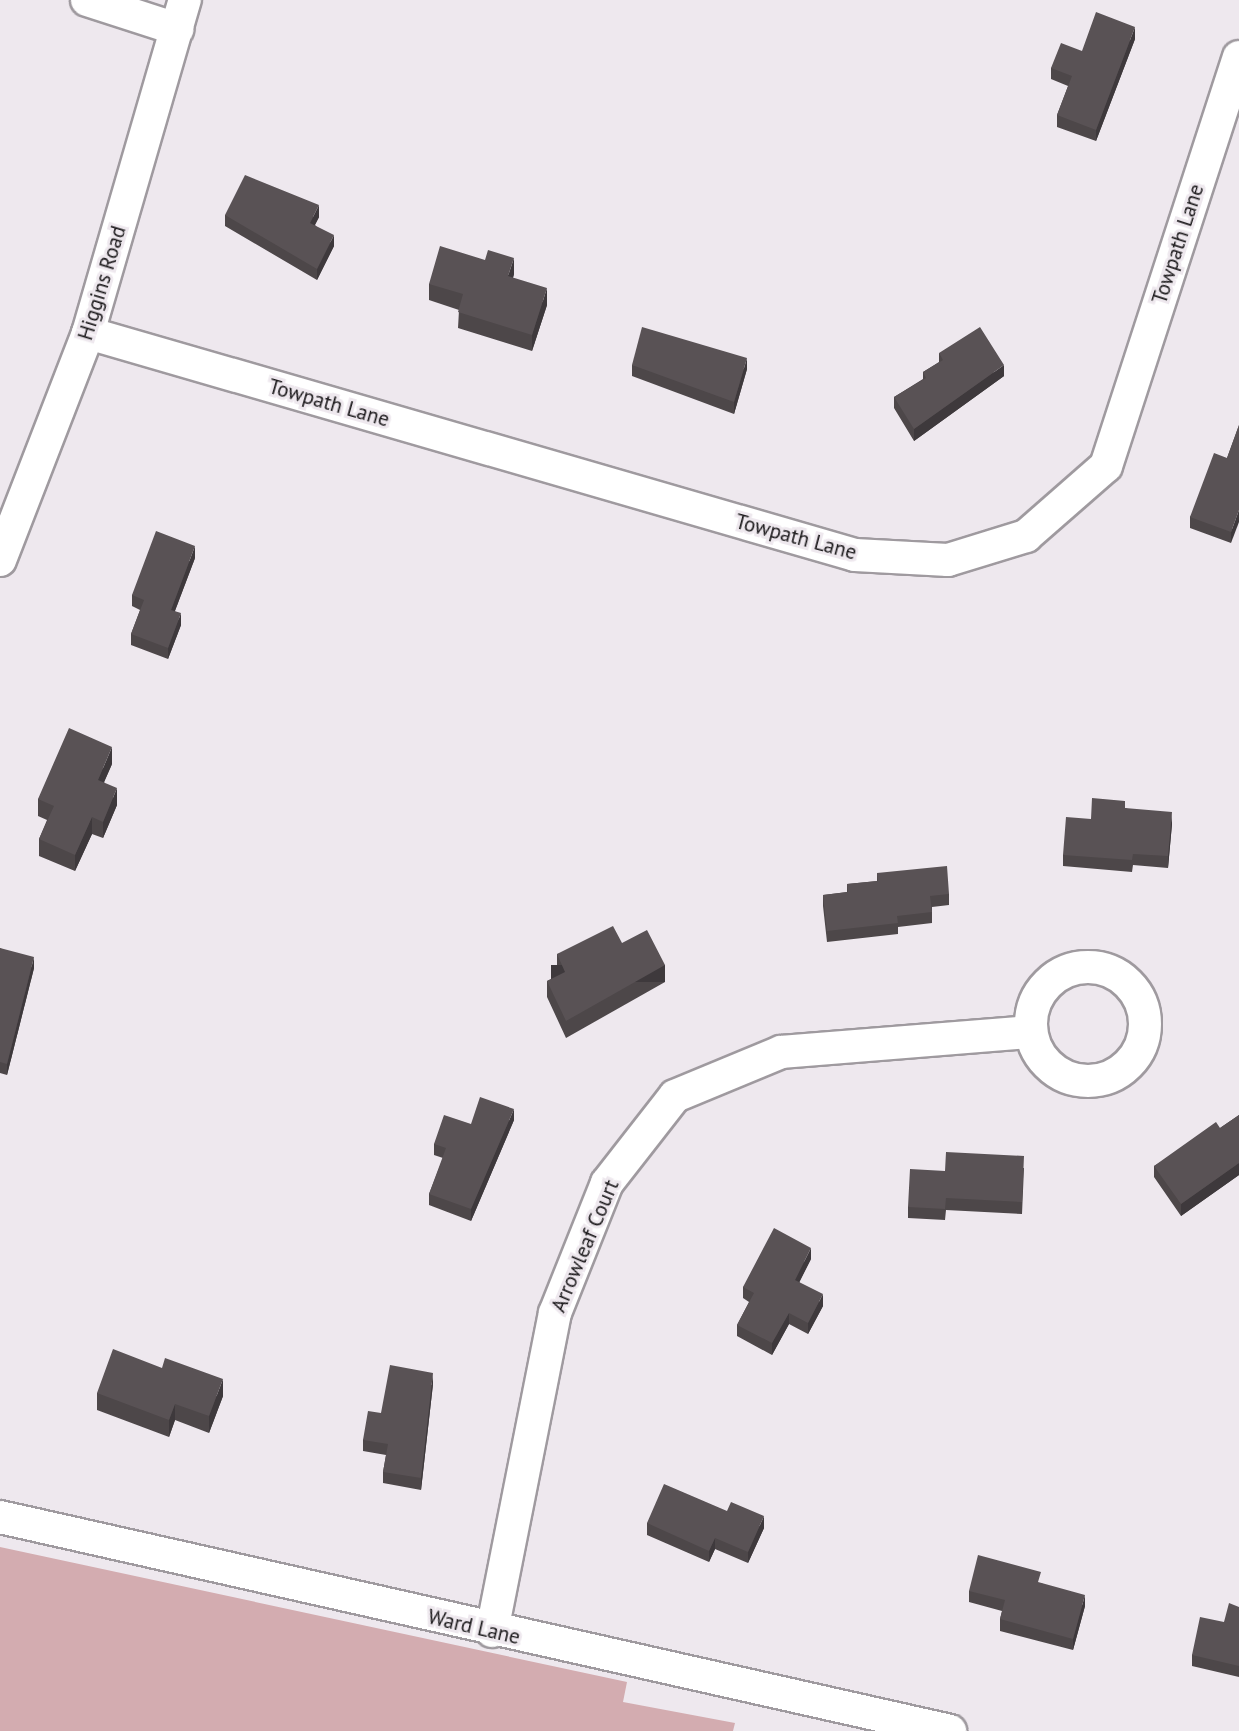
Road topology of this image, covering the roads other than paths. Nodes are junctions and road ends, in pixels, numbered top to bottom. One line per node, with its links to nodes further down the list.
1 (87, 0): 2 (street)
2 (181, 15): 4 (street, Higgins Road)
3 (1239, 57): 4 (street, Towpath Lane)
4 (88, 333): 5 (street, Higgins Road)
5 (0, 560)
6 (1031, 1032): 8 (street, Arrowleaf Court)
7 (0, 1517): 8 (street, Ward Lane)
8 (492, 1632): 9 (street, Ward Lane)
9 (950, 1731)

